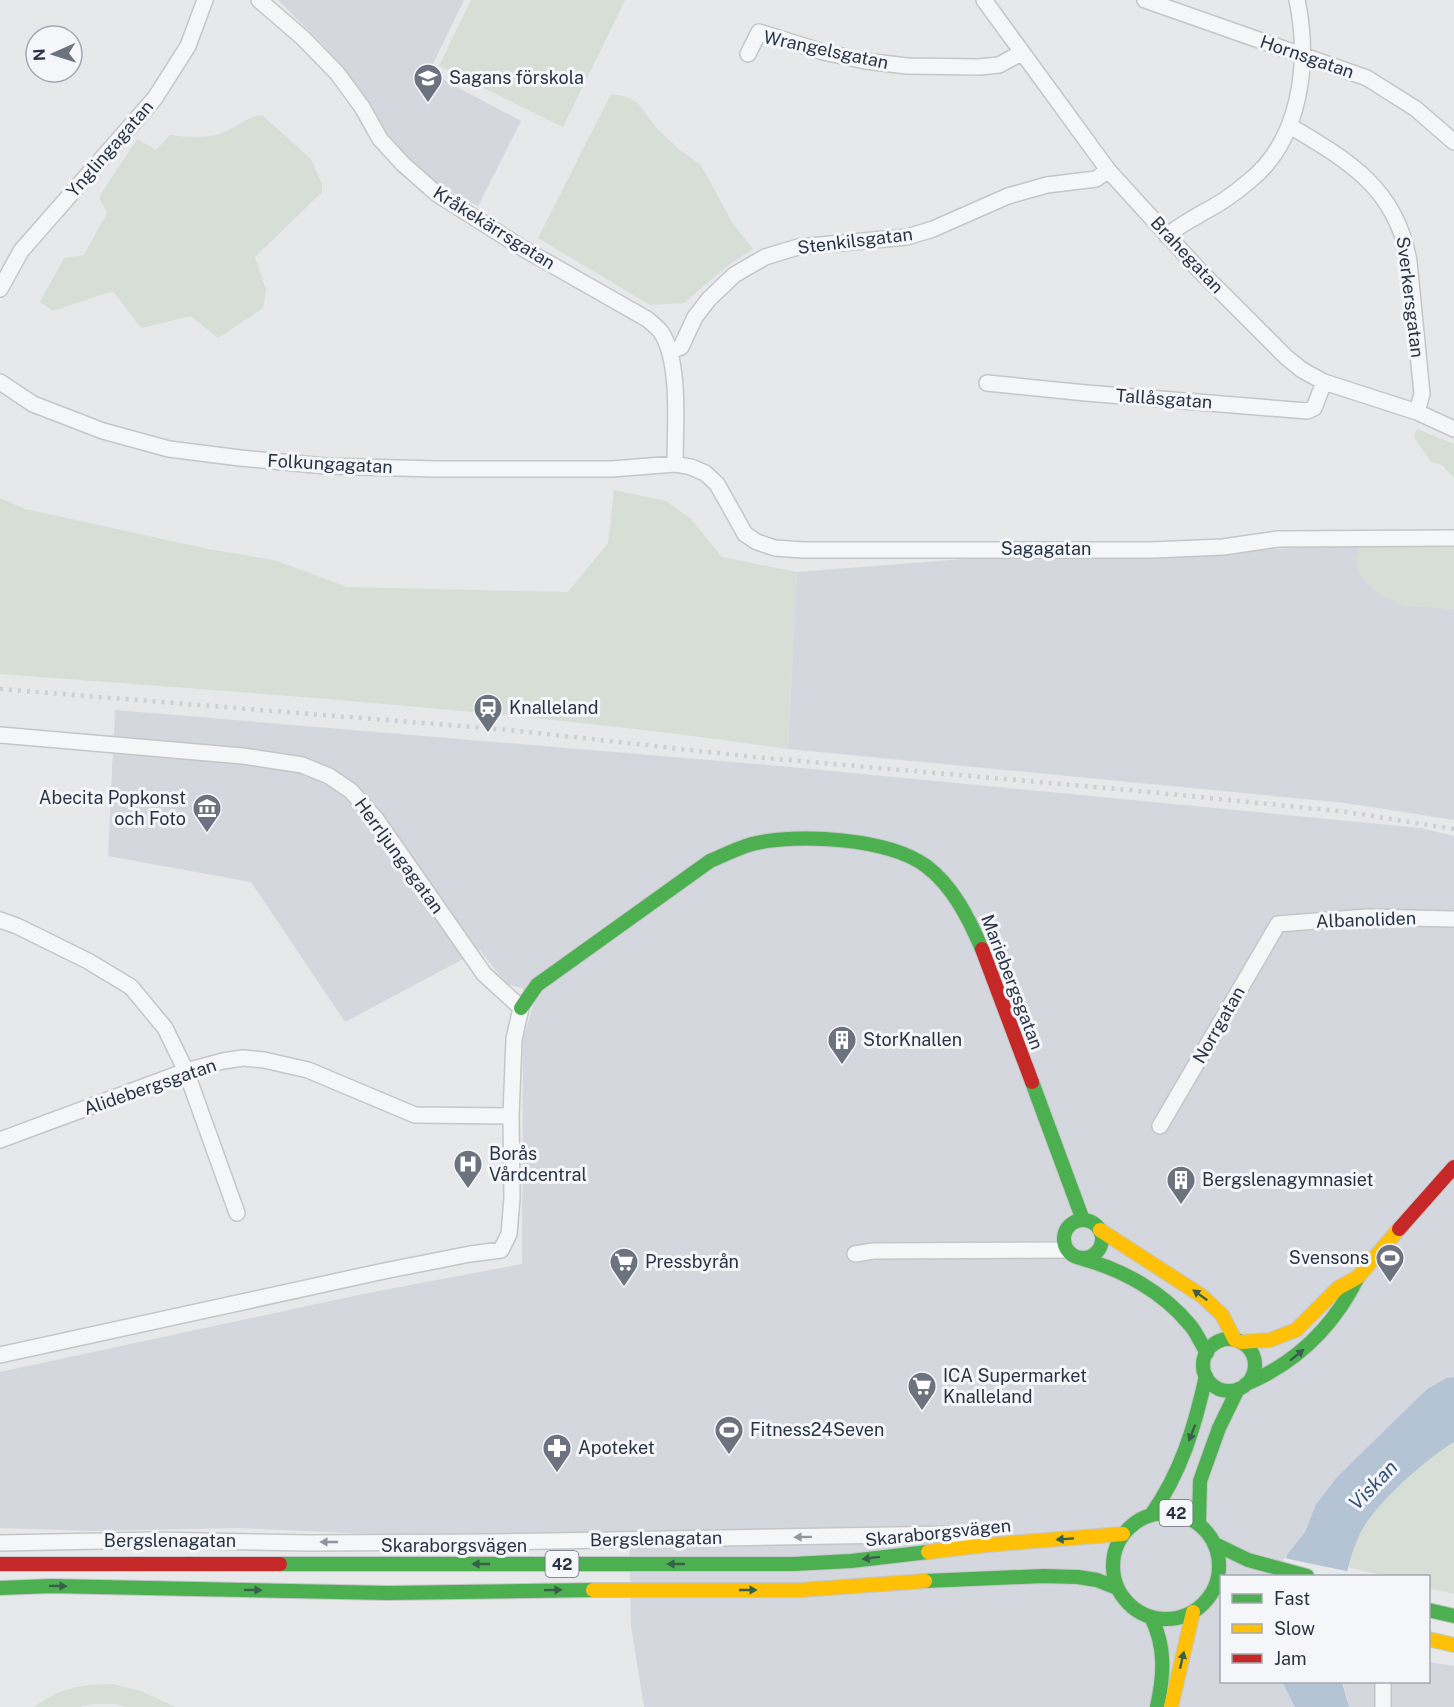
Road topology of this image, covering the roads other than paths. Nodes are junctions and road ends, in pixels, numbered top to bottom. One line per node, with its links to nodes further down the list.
1 (205, 0): 13 (street, Ynglingagatan)
2 (259, 0): 14 (street, Kråkekärrsgatan)
3 (984, 0): 6 (street, Brahegatan)
4 (1145, 0): 8 (street, Hornsgatan)
5 (1297, 0): 8 (street)
6 (1021, 53): 7 (street, Wrangelsgatan); 11 (street, Brahegatan)
7 (747, 54)
8 (1302, 55): 9 (street); 10 (street, Hornsgatan)
9 (1290, 126): 12 (street); 18 (street, Sverkersgatan)
10 (1454, 142)
11 (1108, 170): 12 (street, Brahegatan); 14 (street, Stenkilsgatan)
12 (1167, 236): 16 (street, Brahegatan)
13 (0, 289)
14 (670, 352): 20 (street, Kråkekärrsgatan)
15 (0, 382): 20 (street, Folkungagatan)
16 (1324, 382): 17 (street, Tallåsgatan); 18 (street, Brahegatan)
17 (987, 383)
18 (1417, 412): 19 (street, Brahegatan)
19 (1454, 429)
20 (675, 464): 21 (street, Sagagatan)
21 (1454, 538)
22 (0, 735): 26 (street, Herrljungagatan)
23 (1454, 919): 25 (street, Albanoliden)
24 (0, 920): 27 (street)
25 (1278, 924): 29 (street, Norrgatan)
26 (521, 1008): 28 (street); 33 (main road, Mariebergsgatan)
27 (186, 1071): 28 (street, Alidebergsgatan); 30 (street, Alidebergsgatan); 32 (street)
28 (511, 1116): 41 (street)
29 (1160, 1126)
30 (0, 1140)
31 (1454, 1167): 38 (main road)
32 (237, 1213)
33 (1083, 1220): 34 (main road); 35 (main road)
34 (1100, 1230): 37 (main road); 39 (main road, one-way to 34)
35 (1067, 1250): 36 (street); 37 (main road)
36 (855, 1254)
37 (1083, 1259): 40 (main road)
38 (1358, 1277): 39 (main road); 43 (main road, one-way to 38)
39 (1238, 1341): 40 (main road); 43 (main road)
40 (1207, 1353): 42 (main road)
41 (0, 1355)
42 (1206, 1376): 43 (main road); 44 (main road, one-way to 44)
43 (1242, 1387): 45 (main road)
44 (1151, 1515): 45 (main road, 42); 46 (main road, 42)
45 (1199, 1524): 48 (main road, 42)
46 (1123, 1534): 49 (main road, Skaraborgsvägen / 42, one-way to 49); 53 (main road)
47 (0, 1543): 49 (street, Bergslenagatan, one-way to 47)
48 (1215, 1544): 51 (main road, 42); 54 (main road)
49 (986, 1545): 50 (main road, Skaraborgsvägen / 42, one-way to 50)
50 (0, 1564)
51 (1302, 1575)
52 (0, 1588): 53 (main road, 42, one-way to 53)
53 (1118, 1588): 58 (main road)
54 (1214, 1600): 56 (main road)
55 (1430, 1610): 57 (main road)
56 (1193, 1612): 58 (main road); 63 (main road, one-way to 56)
57 (1454, 1616)
58 (1150, 1617): 62 (main road)
59 (1430, 1639): 60 (main road)
60 (1454, 1645)
61 (1383, 1683): 64 (street)
62 (1157, 1707)
63 (1172, 1707)
64 (1383, 1707)

